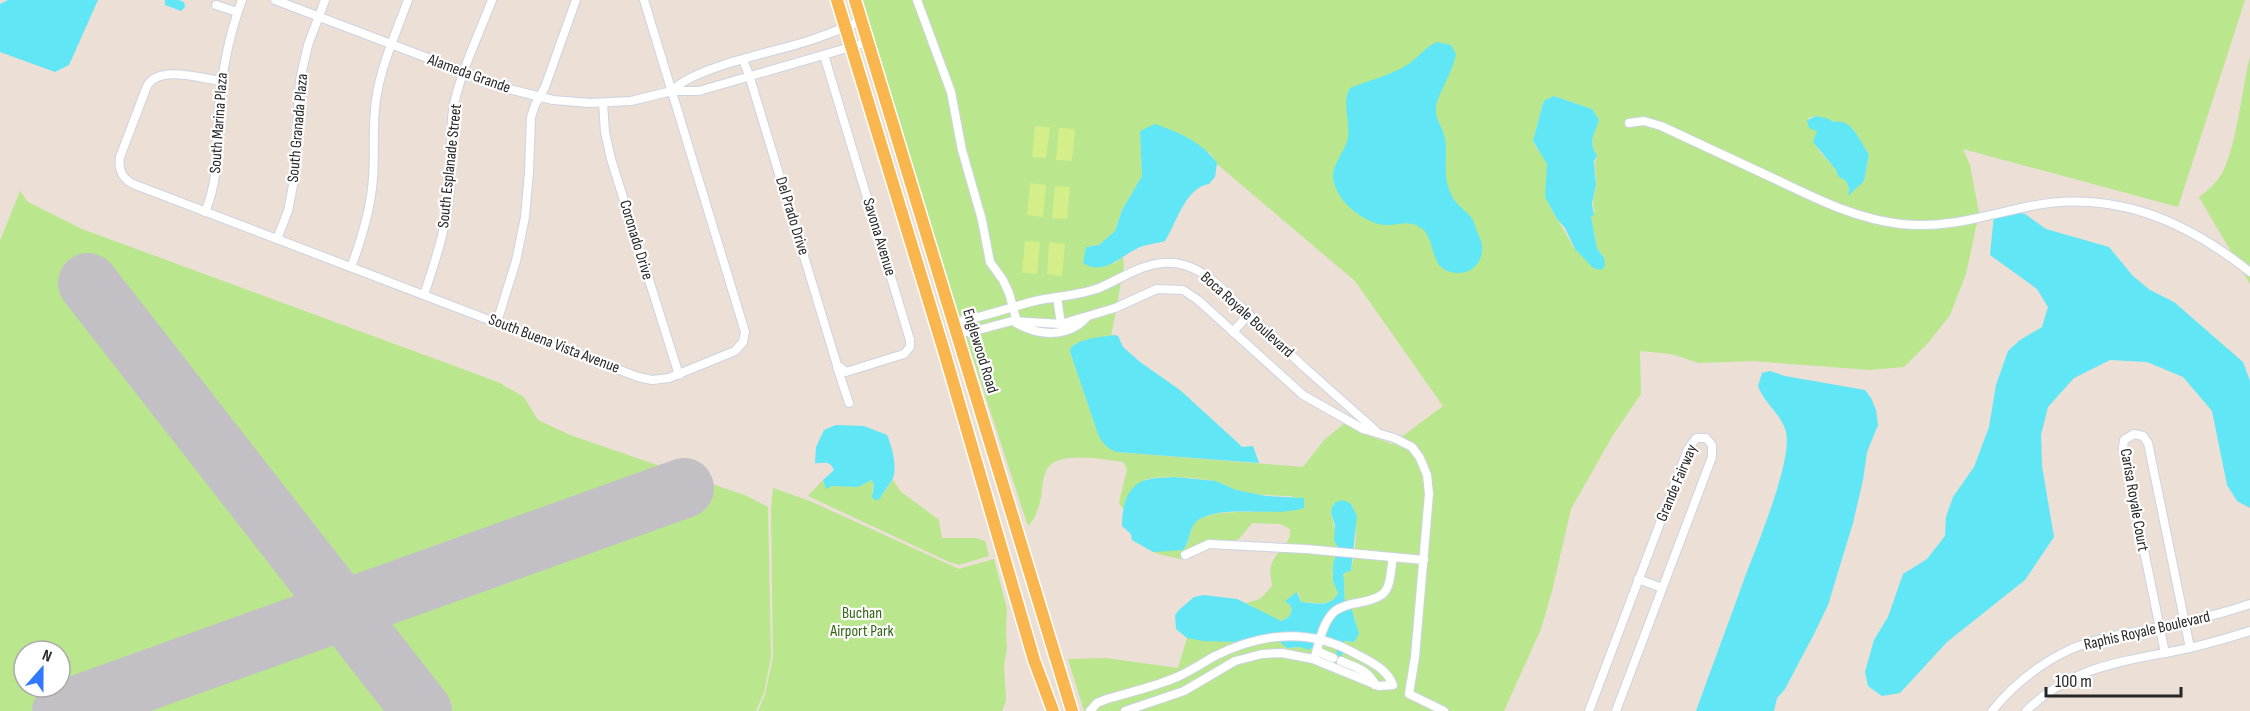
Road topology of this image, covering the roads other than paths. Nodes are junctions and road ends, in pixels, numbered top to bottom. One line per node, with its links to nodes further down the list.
1 (242, 0): 12 (street, South Marina Plaza)
2 (275, 0): 13 (street, Alameda Grande)
3 (325, 0): 13 (street, South Granada Plaza)
4 (408, 0): 17 (street)
5 (492, 0): 21 (street, South Esplanade Street)
6 (576, 0): 25 (street)
7 (644, 0): 24 (street, South Buena Vista Avenue)
8 (837, 0): 15 (main road)
9 (855, 0): 14 (main road, Englewood Road)
10 (917, 0): 35 (street)
11 (216, 5): 12 (street)
12 (237, 12): 23 (street, South Marina Plaza)
13 (318, 17): 17 (street, Alameda Grande); 29 (street, South Granada Plaza)
14 (861, 21): 15 (street); 16 (main road, Englewood Road)
15 (845, 27): 18 (main road); 20 (street)
16 (868, 42): 18 (street); 41 (main road, Englewood Road)
17 (391, 44): 21 (street, Alameda Grande); 31 (street)
18 (852, 48): 19 (street); 30 (main road)
19 (824, 55): 22 (street); 43 (street, Savona Avenue)
20 (743, 60): 22 (street, Del Prado Drive); 24 (street)
21 (464, 72): 25 (street, Alameda Grande); 33 (street, South Esplanade Street)
22 (749, 75): 24 (street); 43 (street, Del Prado Drive)
23 (221, 81): 28 (street, South Marina Plaza); 28 (street, South Buena Vista Avenue)
24 (672, 91): 26 (street, Alameda Grande); 44 (street, South Buena Vista Avenue)
25 (540, 98): 26 (street, Alameda Grande); 38 (street)
26 (603, 103): 44 (street, Coronado Drive)
27 (1629, 123): 32 (street)
28 (205, 212): 29 (street, South Buena Vista Avenue)
29 (277, 239): 31 (street, South Buena Vista Avenue)
30 (911, 244): 41 (main road); 65 (main road)
31 (351, 267): 33 (street, South Buena Vista Avenue)
32 (2250, 272)
33 (424, 295): 38 (street, South Buena Vista Avenue)
34 (1057, 297): 35 (street, Boca Royale Boulevard); 36 (street, Boca Royale Boulevard); 40 (street)
35 (1014, 308): 39 (street); 41 (street, Boca Royale Boulevard)
36 (1249, 314): 42 (street); 46 (street, Boca Royale Boulevard)
37 (1086, 318): 39 (street); 40 (street, Boca Royale Boulevard); 42 (street, Boca Royale Boulevard)
38 (496, 322): 44 (street, South Buena Vista Avenue)
39 (1015, 322): 40 (street, Boca Royale Boulevard); 41 (street, Boca Royale Boulevard)
40 (1061, 324)
41 (956, 327): 66 (main road, Englewood Road)
42 (1233, 332): 46 (street, Boca Royale Boulevard)
43 (839, 368): 45 (street, Del Prado Drive)
44 (678, 375)
45 (849, 403)
46 (1378, 433): 49 (street, Boca Royale Boulevard)
47 (1185, 555): 48 (street)
48 (1393, 557): 49 (street); 56 (street)
49 (1424, 560): 64 (street, Boca Royale Boulevard)
50 (1638, 579): 51 (street); 51 (street, Grande Fairway); 70 (street, Grande Fairway)
51 (1662, 588): 71 (street, Grande Fairway)
52 (2250, 604): 53 (street, Raphis Royale Boulevard)
53 (2185, 622): 54 (street, Raphis Royale Boulevard); 54 (street, Carisa Royale Court); 57 (street, Carisa Royale Court)
54 (2160, 627): 58 (street, Carisa Royale Court); 72 (street, Raphis Royale Boulevard)
55 (2250, 631): 57 (street, Raphis Royale Boulevard)
56 (1321, 639): 59 (street); 60 (street); 67 (street)
57 (2190, 648): 58 (street, Raphis Royale Boulevard)
58 (2165, 653): 73 (street, Raphis Royale Boulevard)
59 (1316, 655): 61 (street); 62 (street); 68 (street)
60 (1365, 658): 61 (street); 63 (street)
61 (1361, 669): 62 (street)
62 (1375, 685): 63 (street)
63 (1394, 685): 64 (street)
64 (1409, 694): 69 (street)
65 (1053, 711)
66 (1072, 711)
67 (1090, 711)
68 (1125, 711)
69 (1444, 711)
70 (1589, 711)
71 (1616, 711)
72 (1992, 711)
73 (2026, 711)

